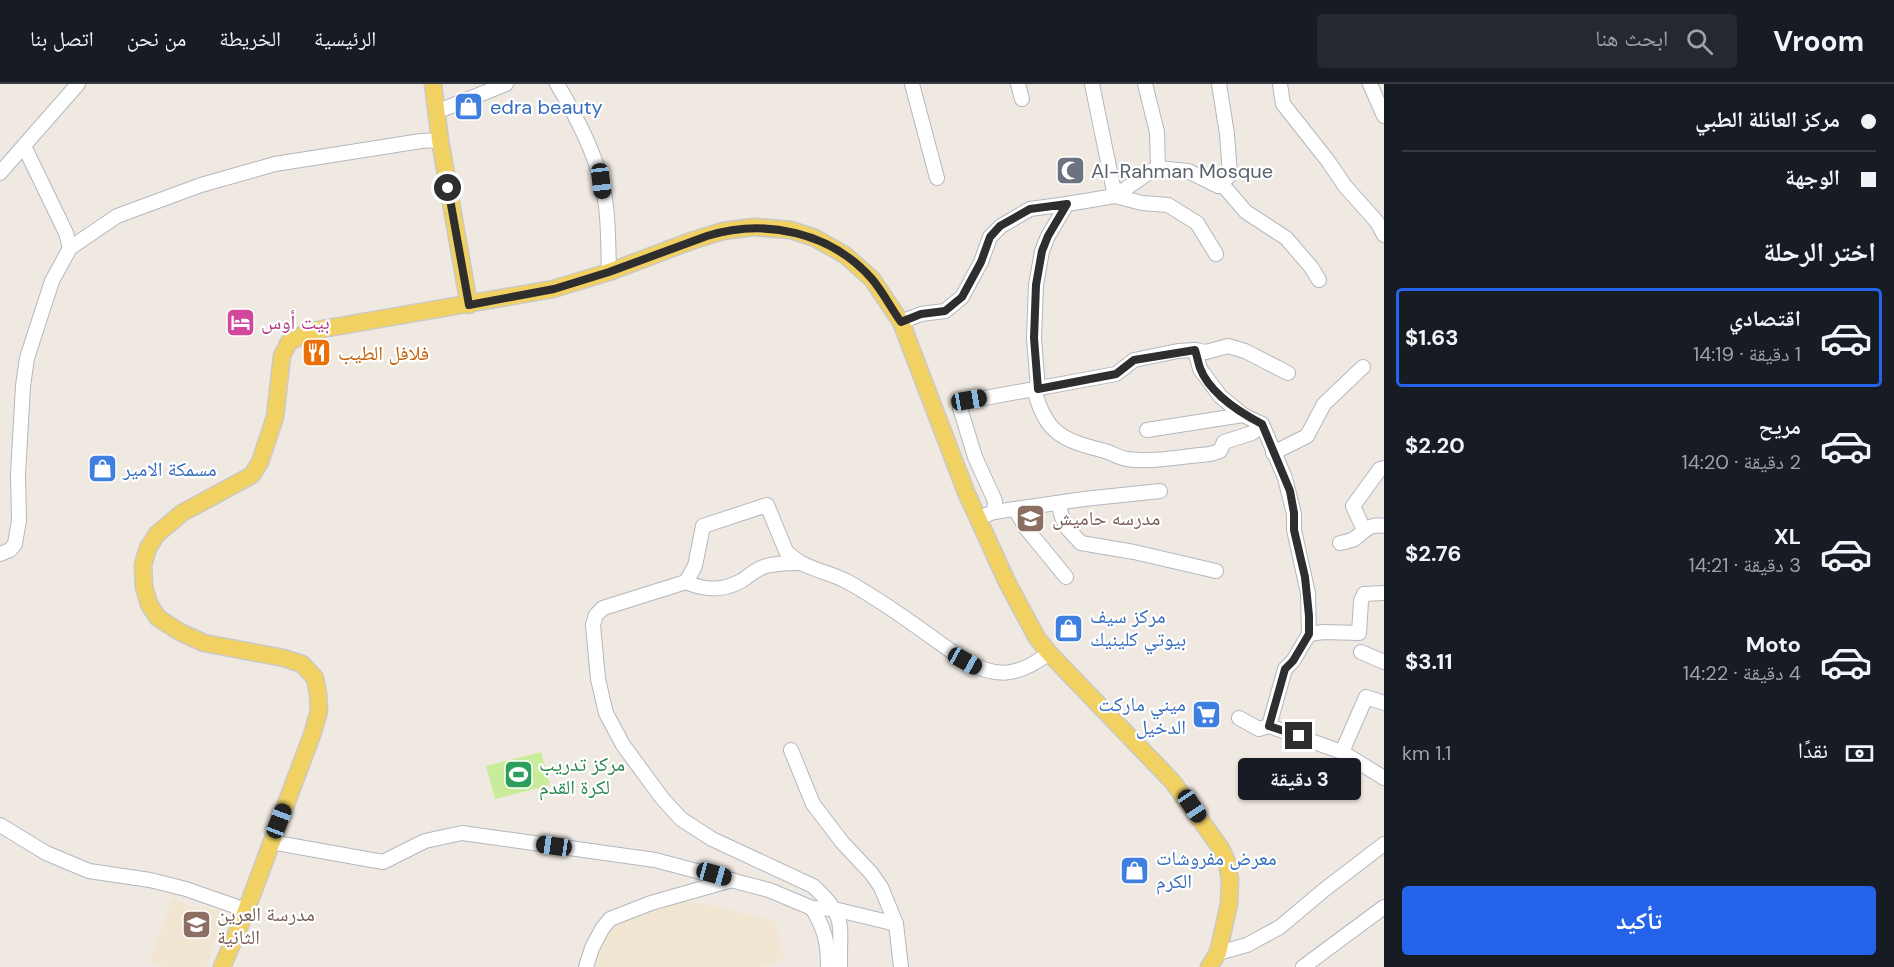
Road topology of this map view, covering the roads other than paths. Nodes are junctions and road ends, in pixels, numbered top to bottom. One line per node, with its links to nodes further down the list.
1 (78, 84): 16 (street)
2 (433, 84): 13 (main road)
3 (506, 84): 13 (street)
4 (557, 84): 26 (street)
5 (912, 84): 19 (street)
6 (1018, 84): 12 (street)
7 (1092, 84): 21 (street)
8 (1145, 84): 17 (street)
9 (1219, 84): 20 (street)
10 (1280, 84): 23 (street)
11 (1370, 84): 14 (street)
12 (1022, 99)
13 (436, 112): 15 (main road)
14 (1384, 116)
15 (440, 140): 24 (street); 28 (main road)
16 (24, 146): 18 (street); 24 (street)
17 (1158, 168): 20 (street); 21 (street)
18 (0, 172)
19 (937, 178)
20 (1221, 183): 27 (street)
21 (1115, 196): 22 (street); 25 (street)
22 (1067, 204): 29 (street); 33 (street)
23 (1384, 235)
24 (70, 248): 46 (street)
25 (1216, 254)
26 (609, 272): 28 (main road); 29 (main road)
27 (1319, 279)
28 (469, 305): 63 (main road)
29 (901, 322): 42 (main road)
30 (1195, 350): 32 (street); 33 (street); 34 (street)
31 (1364, 367): 37 (street)
32 (1288, 373)
33 (1036, 389): 35 (street); 42 (street)
34 (1244, 415): 35 (street); 36 (street)
35 (1262, 424): 37 (street)
36 (1147, 430)
37 (1273, 453): 52 (street)
38 (1384, 468): 44 (street)
39 (1160, 491): 40 (street)
40 (1058, 503): 41 (street); 48 (street)
41 (1015, 509): 42 (street); 49 (street)
42 (986, 515): 54 (main road)
43 (1384, 526): 44 (street)
44 (1364, 530): 45 (street)
45 (1340, 543)
46 (0, 554)
47 (800, 563): 50 (street); 50 (street); 54 (street)
48 (1216, 571)
49 (1066, 577)
50 (686, 582): 68 (street)
51 (1384, 593): 52 (street)
52 (1309, 634): 58 (street)
53 (1361, 652): 55 (street)
54 (1048, 653): 71 (main road)
55 (1384, 662)
56 (1384, 703): 60 (street)
57 (1239, 718): 58 (street)
58 (1269, 726): 60 (street)
59 (791, 750): 70 (street)
60 (1342, 752): 61 (street)
61 (1384, 778)
62 (0, 825): 69 (street)
63 (271, 842): 65 (street); 69 (main road)
64 (1384, 844): 71 (street)
65 (732, 880): 67 (street); 73 (street)
66 (1384, 907): 78 (street)
67 (812, 908): 68 (street); 74 (street)
68 (834, 909): 70 (street); 75 (street)
69 (246, 910): 72 (main road)
70 (896, 924): 76 (street)
71 (1218, 953): 77 (main road)
72 (222, 967)
73 (586, 967)
74 (828, 967)
75 (840, 967)
76 (902, 967)
77 (1209, 967)
78 (1303, 967)

